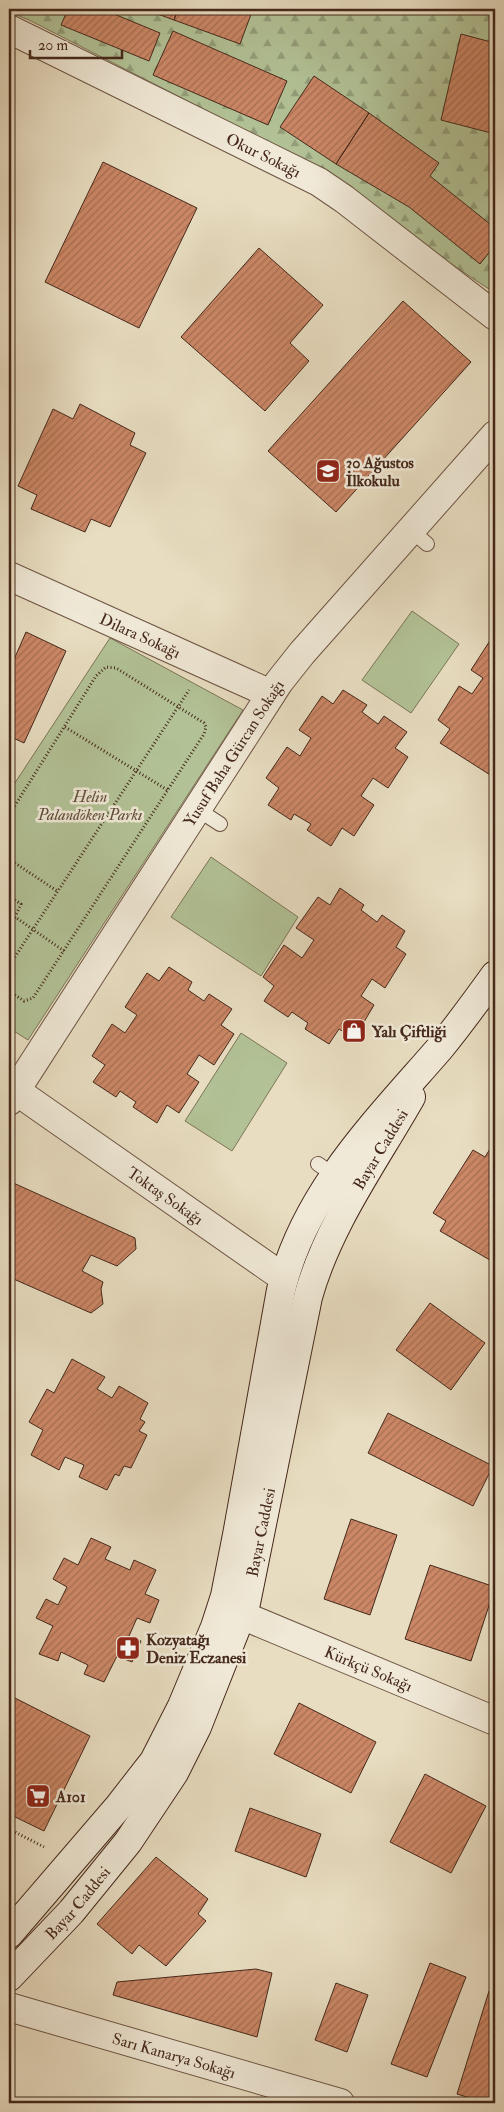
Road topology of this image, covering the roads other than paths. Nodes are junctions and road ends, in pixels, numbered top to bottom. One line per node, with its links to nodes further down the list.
1 (9, 29): 2 (street, Okur Sokağı)
2 (495, 316)
3 (495, 436): 5 (street, Yusuf Baha Gürcan Sokağı)
4 (9, 576): 5 (street, Dilara Sokağı)
5 (271, 694): 6 (street, Yusuf Baha Gürcan Sokağı)
6 (197, 809): 7 (lane); 10 (street, Yusuf Baha Gürcan Sokağı)
7 (220, 824)
8 (495, 975): 9 (street, Bayar Caddesi)
9 (438, 1049): 11 (street, Bayar Caddesi); 12 (street, Bayar Caddesi)
10 (11, 1092): 12 (street, Toktaş Sokağı)
11 (320, 1258): 12 (street); 13 (street, Bayar Caddesi)
12 (284, 1278): 13 (street, Bayar Caddesi)
13 (232, 1611): 14 (street, Kürkçü Sokağı); 15 (street, Bayar Caddesi); 16 (street, Bayar Caddesi)
14 (495, 1721)
15 (9, 1934)
16 (9, 1977)
17 (9, 2008): 18 (street, Sarı Kanarya Sokağı)
18 (340, 2103)

